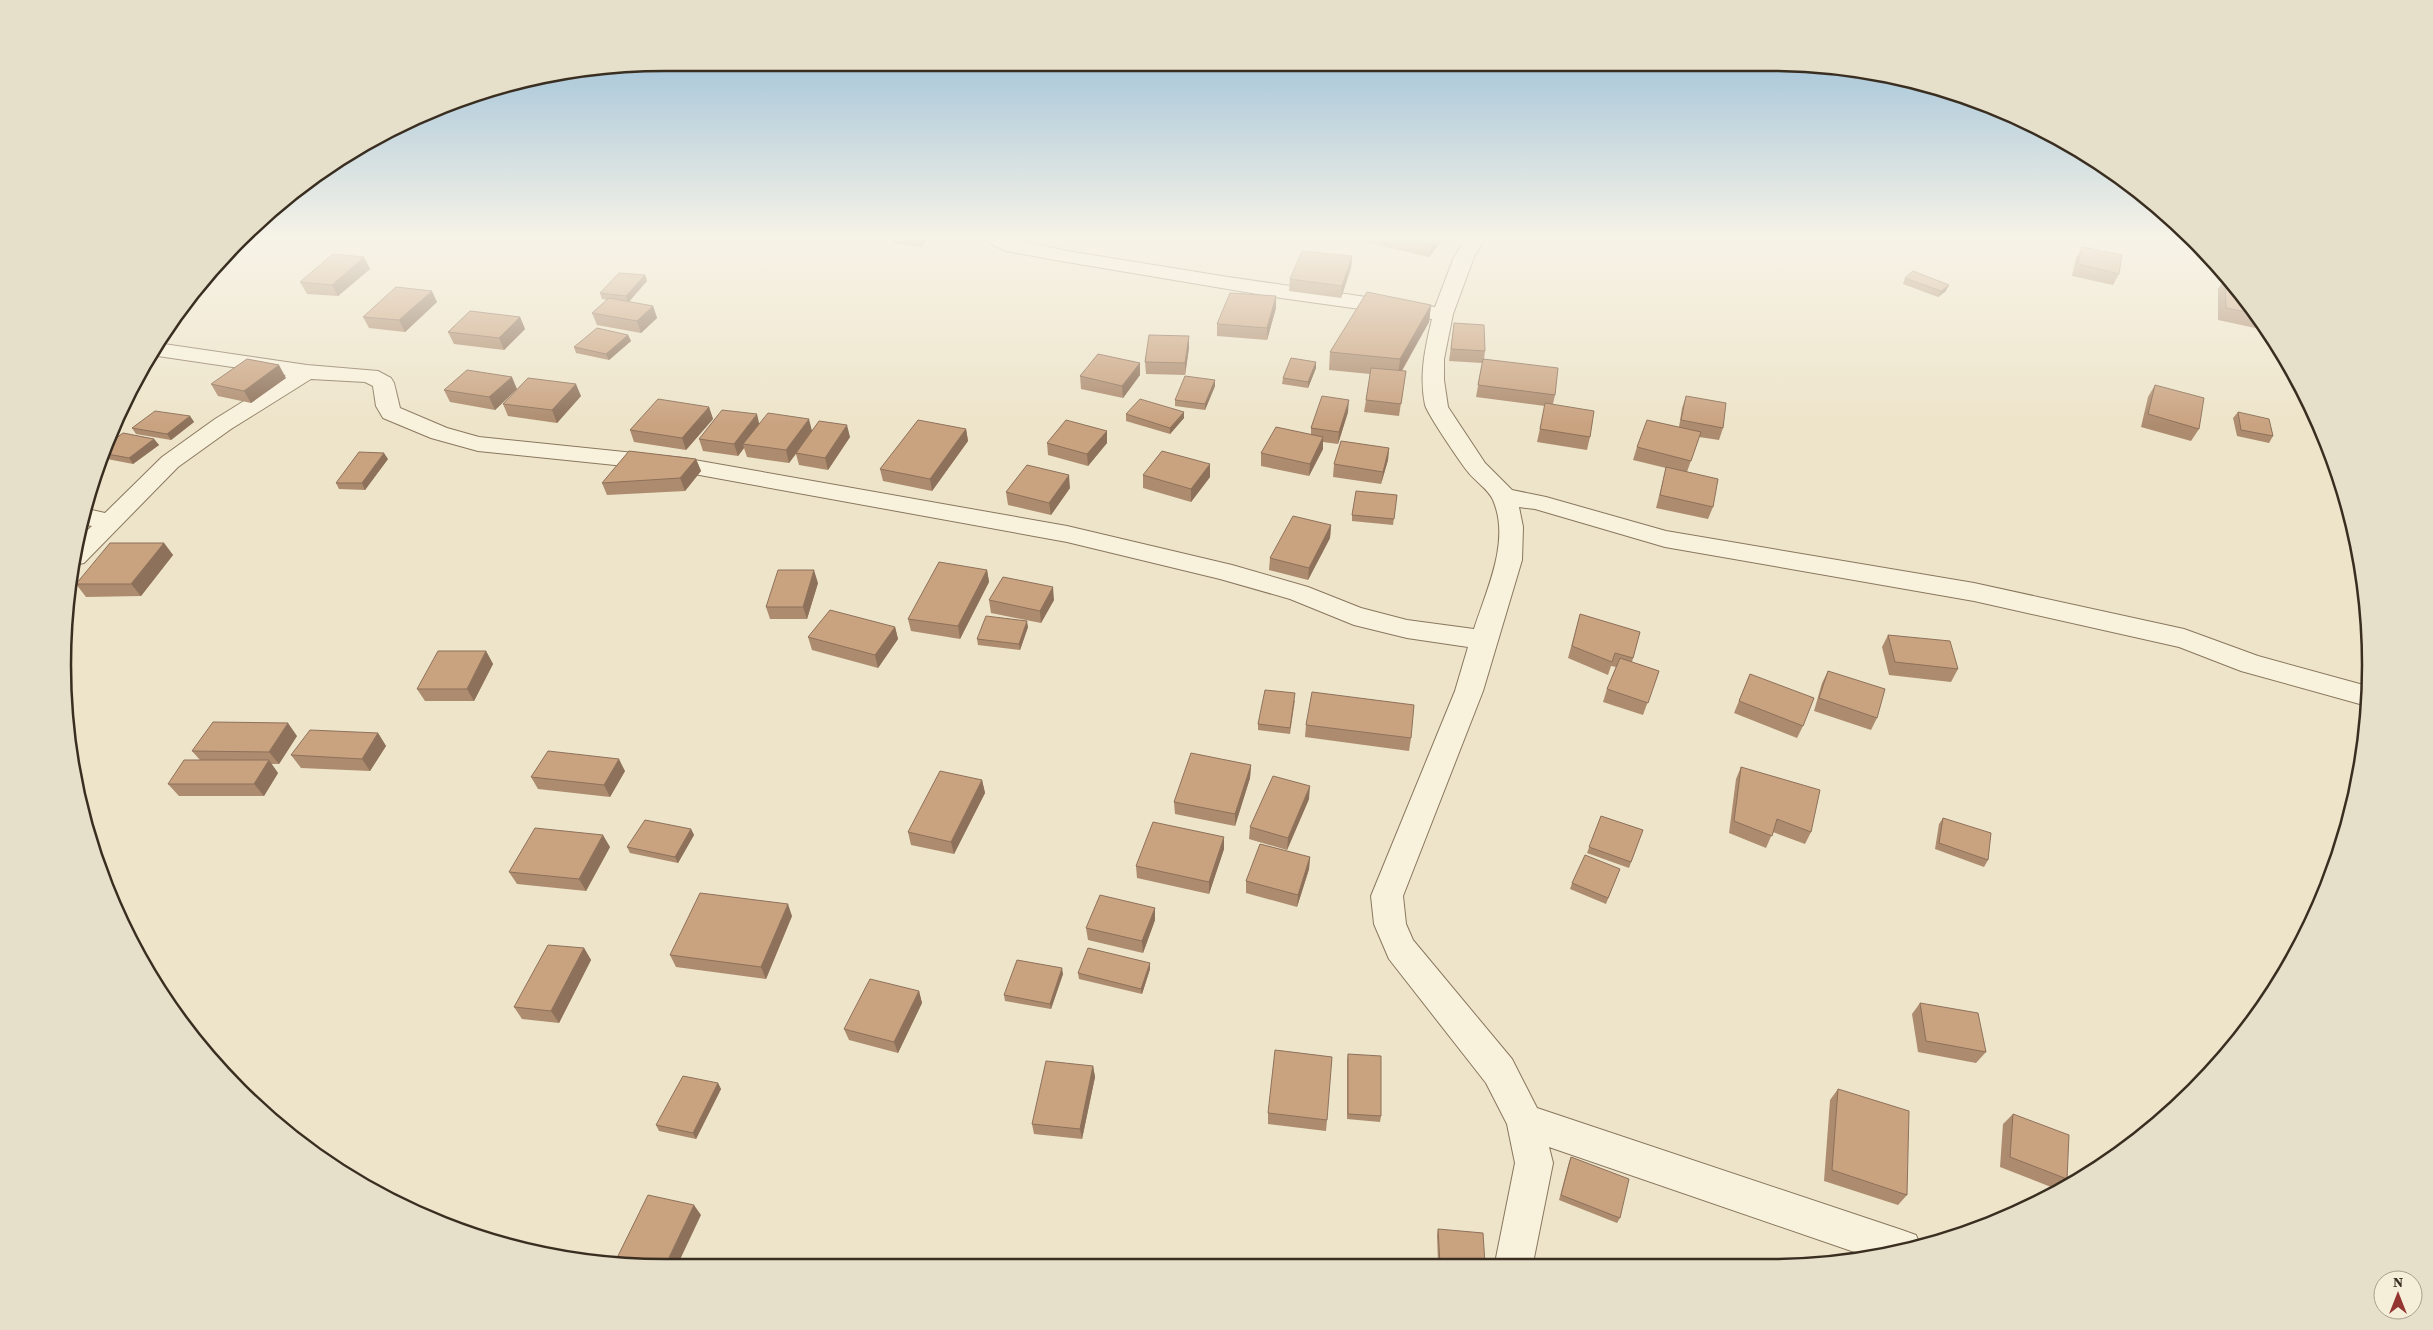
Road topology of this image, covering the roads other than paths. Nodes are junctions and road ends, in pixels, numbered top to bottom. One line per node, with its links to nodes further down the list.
1 (1340, 301): 3 (street)
2 (1448, 301): 3 (street)
3 (1443, 314): 6 (street)
4 (162, 350): 5 (street)
5 (307, 372): 8 (street); 10 (street)
6 (1506, 497): 10 (street); 11 (street)
7 (90, 518): 8 (street)
8 (112, 522): 9 (street)
9 (83, 550)
10 (1484, 640): 12 (street)
11 (2361, 694)
12 (1525, 1121): 13 (street); 14 (street)
13 (1890, 1246)
14 (1515, 1259)

